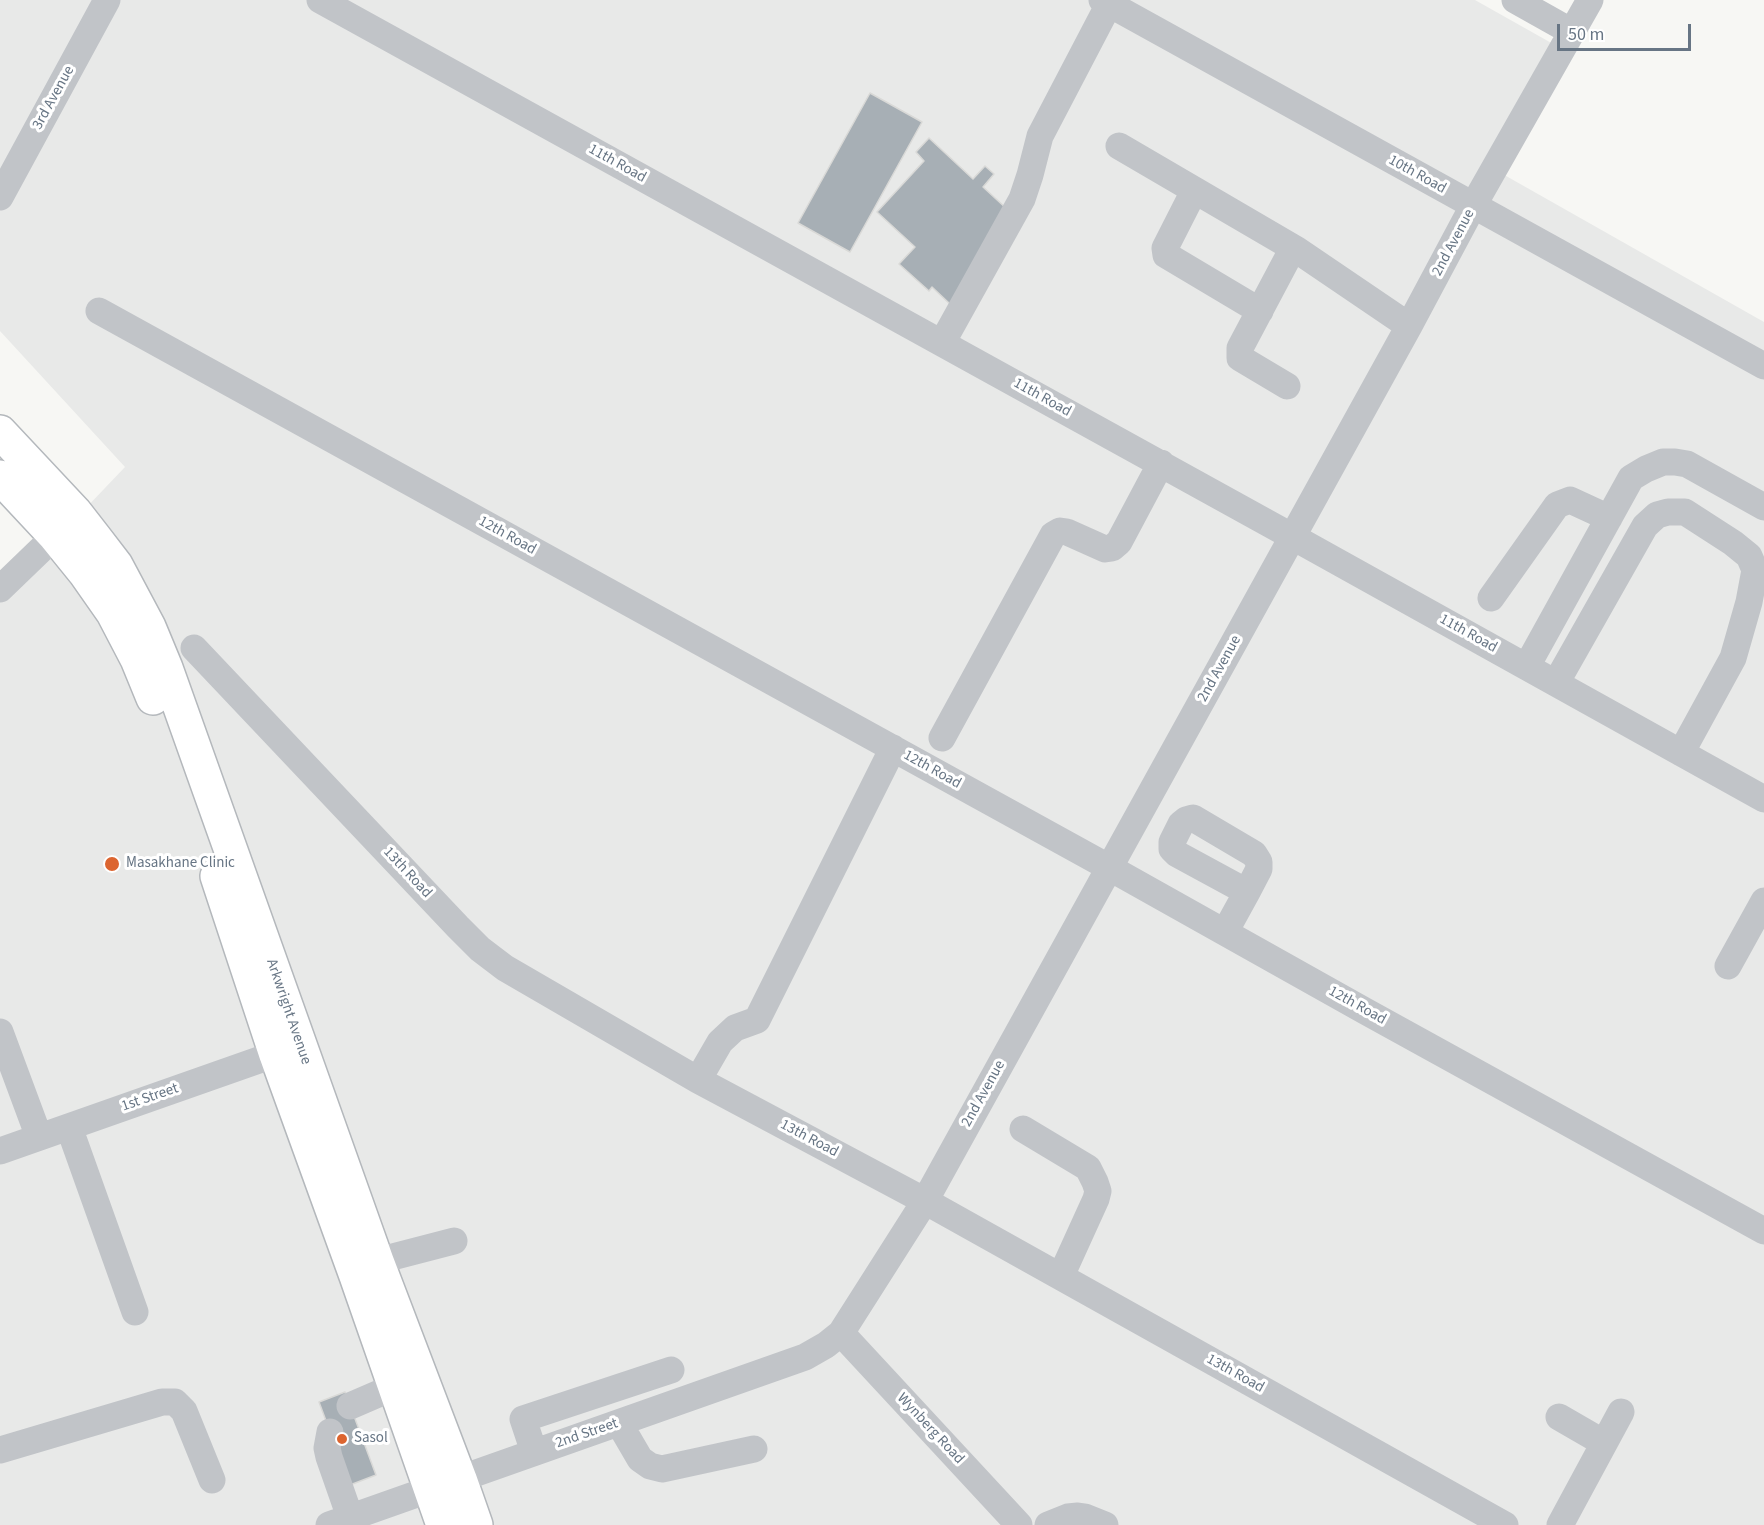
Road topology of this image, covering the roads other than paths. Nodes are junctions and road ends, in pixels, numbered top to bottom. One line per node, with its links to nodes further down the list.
1 (107, 0): 9 (street, 3rd Avenue)
2 (320, 0): 15 (street, 11th Road)
3 (1515, 0): 6 (street)
4 (1590, 0): 6 (street, 2nd Avenue)
5 (1106, 2): 10 (street, 10th Road); 15 (street)
6 (1572, 32): 10 (street, 2nd Avenue)
7 (1119, 146): 8 (street)
8 (1194, 190): 11 (street); 13 (street)
9 (0, 196)
10 (1473, 206): 14 (street, 2nd Avenue); 16 (street, 10th Road)
11 (1293, 248): 13 (street); 14 (street)
12 (99, 311): 31 (street, 12th Road)
13 (1260, 311): 17 (street)
14 (1409, 326): 24 (street, 2nd Avenue)
15 (942, 343): 19 (street, 11th Road)
16 (1764, 366)
17 (1287, 386)
18 (0, 432): 23 (main road)
19 (1161, 463): 24 (street, 11th Road); 30 (street)
20 (0, 477): 23 (main road)
21 (1764, 507): 22 (street)
22 (1609, 518): 26 (street); 28 (street)
23 (65, 524): 25 (street); 41 (main road, Arkwright Avenue)
24 (1293, 537): 28 (street, 11th Road); 34 (street, 2nd Avenue)
25 (0, 589)
26 (1491, 598)
27 (194, 648): 42 (street, 13th Road)
28 (1527, 666): 29 (street, 11th Road)
29 (1556, 683): 32 (street, 11th Road); 32 (street)
30 (942, 738)
31 (894, 748): 34 (street, 12th Road); 42 (street)
32 (1682, 753): 33 (street, 11th Road)
33 (1764, 799)
34 (1110, 867): 38 (street, 12th Road); 47 (street, 2nd Avenue)
35 (1247, 892): 38 (street)
36 (1764, 901): 37 (street)
37 (1757, 929): 39 (street)
38 (1225, 932): 48 (street, 12th Road)
39 (1728, 966)
40 (0, 1032): 45 (street)
41 (288, 1051): 43 (street, 1st Street); 50 (main road, Arkwright Avenue); 55 (main road, Arkwright Avenue)
42 (698, 1080): 47 (street, 13th Road)
43 (69, 1127): 45 (street, 1st Street); 52 (street)
44 (1023, 1129): 51 (street)
45 (39, 1137): 46 (street, 1st Street)
46 (0, 1151)
47 (925, 1201): 51 (street, 13th Road); 53 (street, 2nd Avenue)
48 (1764, 1231)
49 (454, 1241): 50 (street)
50 (377, 1261): 65 (main road, Arkwright Avenue)
51 (1060, 1276): 74 (street, 13th Road)
52 (135, 1312)
53 (841, 1333): 59 (street, 2nd Street); 71 (street, Wynberg Road)
54 (671, 1370): 64 (street)
55 (394, 1387): 56 (street); 67 (main road, Arkwright Avenue)
56 (350, 1406)
57 (1621, 1412): 61 (street)
58 (1559, 1417): 61 (street)
59 (619, 1423): 62 (street); 64 (street, 2nd Street)
60 (330, 1432): 68 (street)
61 (1604, 1443): 75 (street)
62 (754, 1449)
63 (0, 1450): 66 (street)
64 (534, 1452): 65 (street, 2nd Street)
65 (460, 1479): 67 (street, 2nd Street); 70 (main road, Arkwright Avenue)
66 (212, 1480)
67 (430, 1490): 68 (street, 2nd Street); 69 (main road, Arkwright Avenue)
68 (339, 1521)
69 (443, 1525)
70 (476, 1525)
71 (1019, 1525)
72 (1048, 1525): 73 (street)
73 (1105, 1525)
74 (1505, 1525)
75 (1560, 1525)

